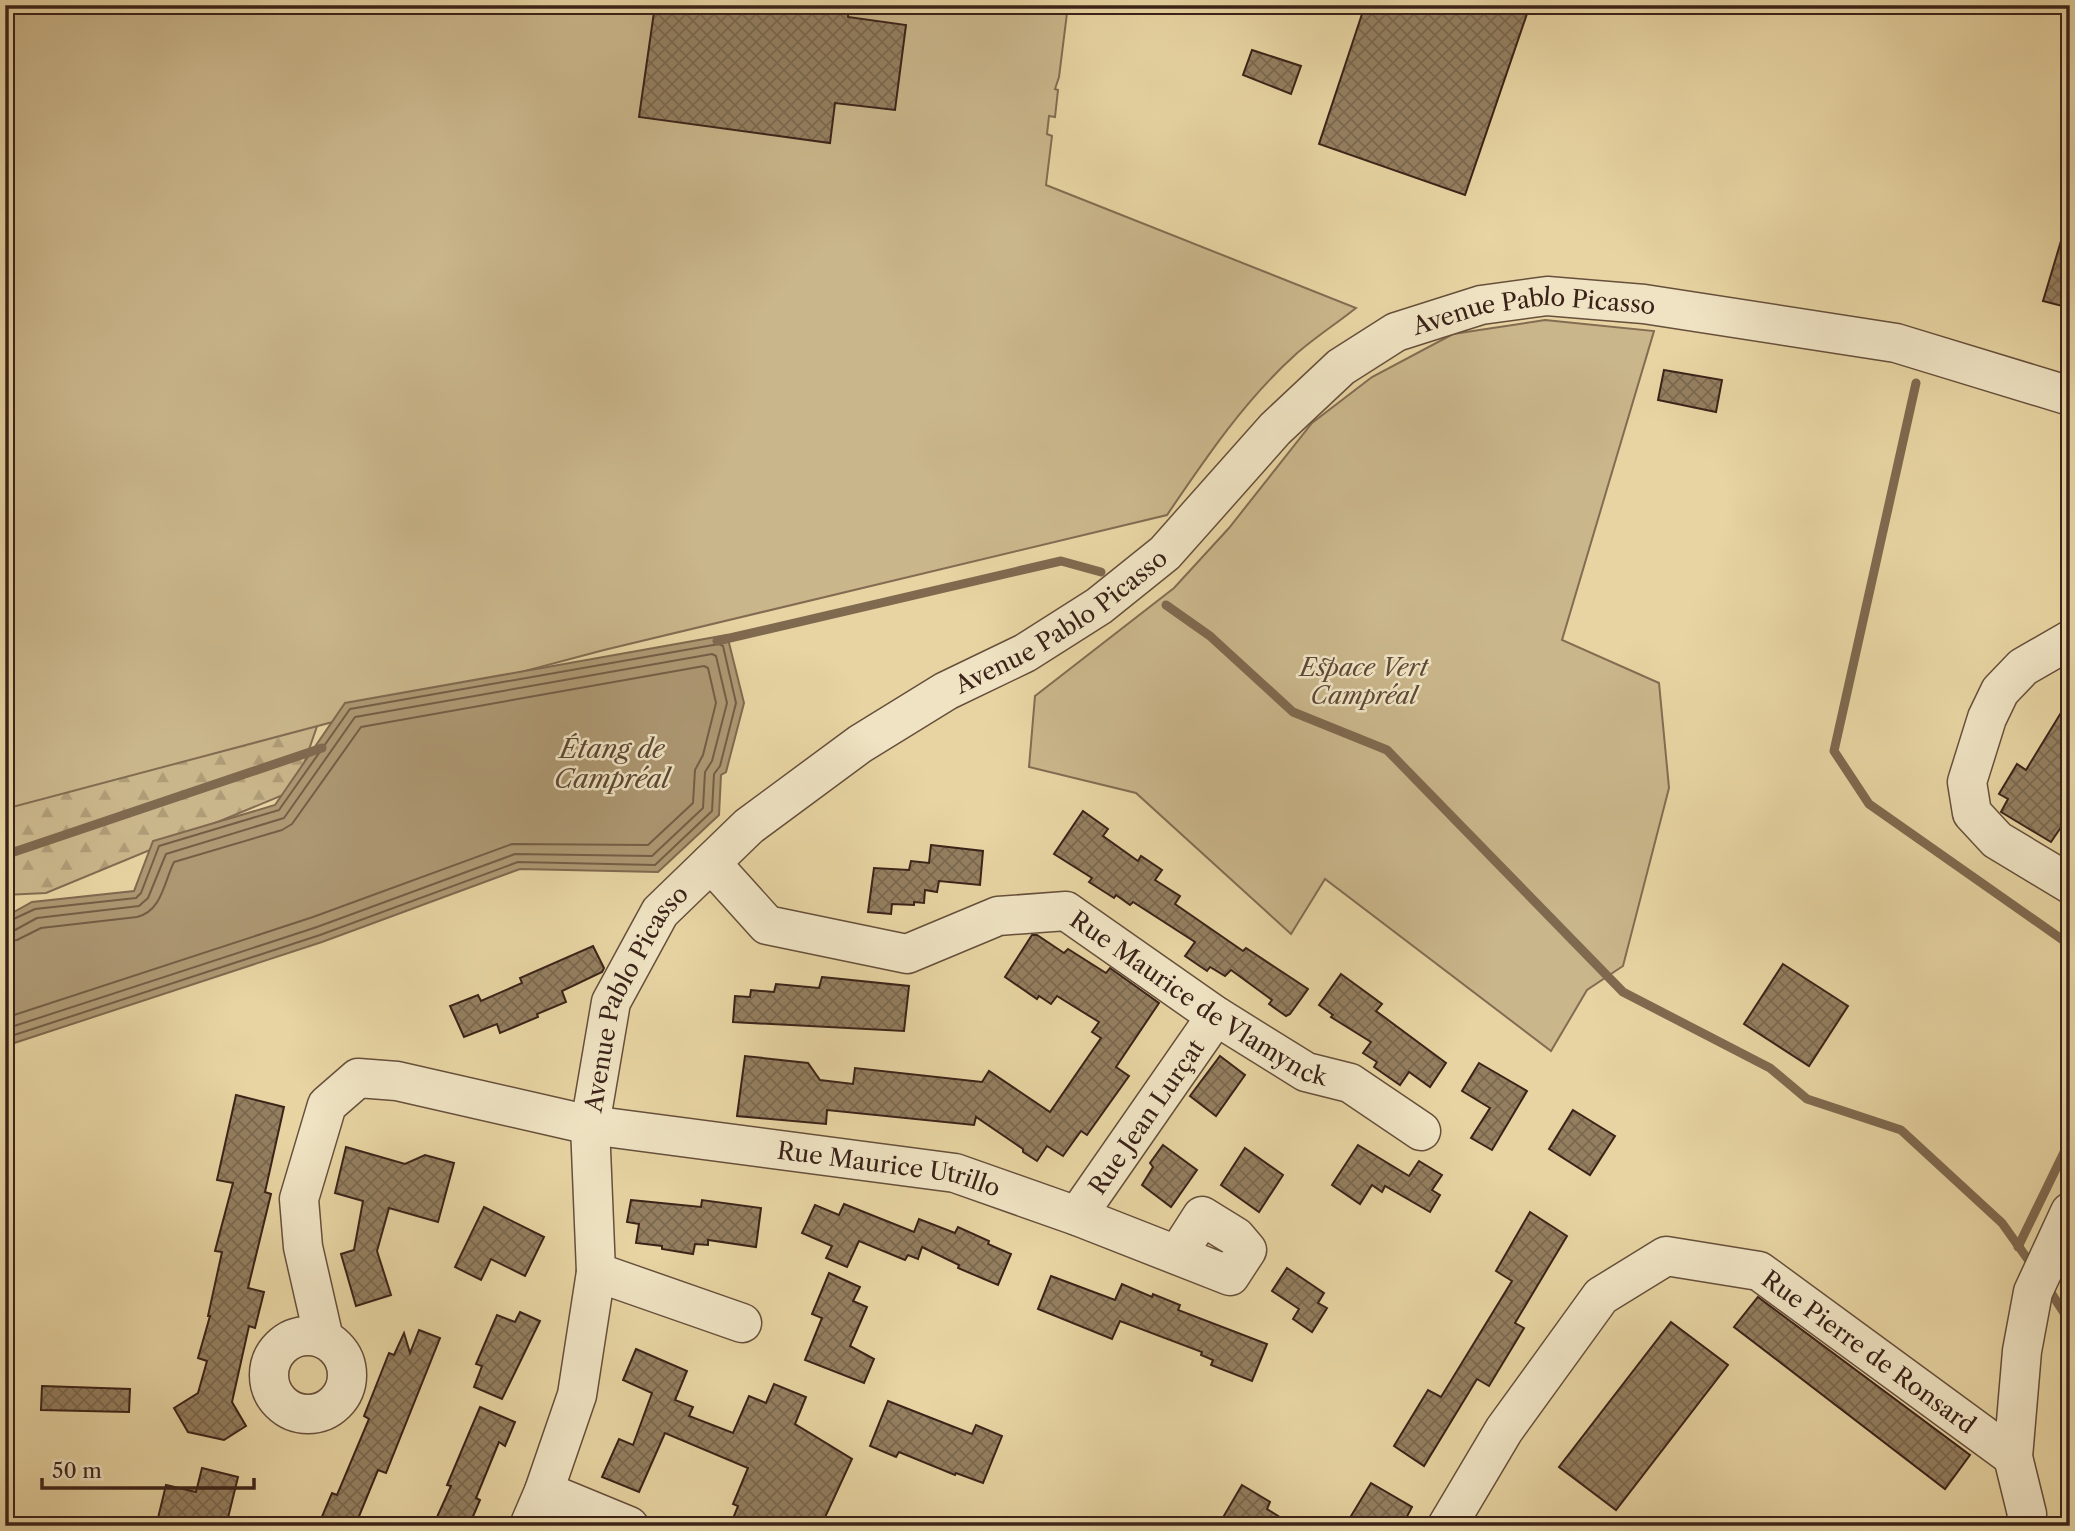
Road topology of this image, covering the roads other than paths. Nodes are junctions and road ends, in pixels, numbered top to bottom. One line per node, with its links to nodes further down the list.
1 (2070, 396): 3 (street, Avenue Pablo Picasso)
2 (2070, 640): 4 (street)
3 (711, 863): 5 (street, Rue Maurice de Vlamynck); 6 (street, Avenue Pablo Picasso)
4 (2070, 884)
5 (1216, 1016): 7 (street, Rue Maurice de Vlamynck); 9 (street, Rue Jean Lurçat)
6 (590, 1125): 9 (street, Rue Maurice Utrillo); 11 (street, Avenue Pablo Picasso); 13 (street, Rue Maurice Utrillo)
7 (1421, 1131)
8 (2070, 1212): 14 (street)
9 (1076, 1216): 10 (street, Rue Maurice Utrillo)
10 (1177, 1255)
11 (596, 1272): 12 (street); 15 (street, Avenue Pablo Picasso)
12 (742, 1323)
13 (324, 1339)
14 (2013, 1457): 18 (street, Rue Pierre de Ronsard); 19 (street)
15 (544, 1491): 16 (street, Avenue Pablo Picasso); 17 (street)
16 (528, 1526)
17 (629, 1526)
18 (1447, 1526)
19 (2025, 1526)

